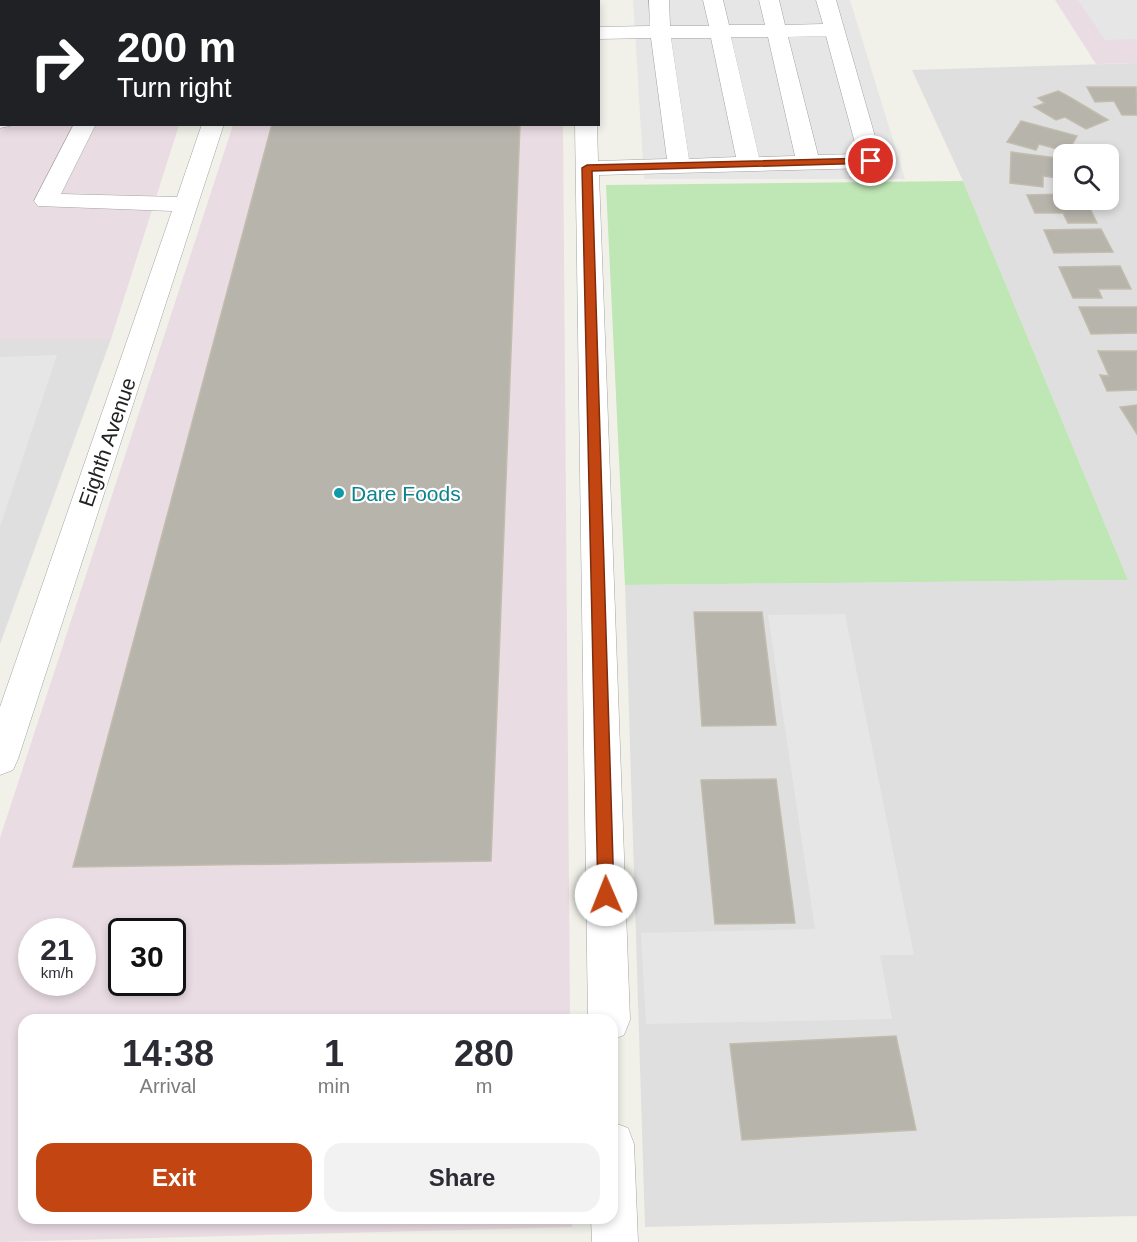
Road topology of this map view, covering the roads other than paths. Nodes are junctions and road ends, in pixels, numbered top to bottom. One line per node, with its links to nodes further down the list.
1 (658, 0): 7 (street)
2 (713, 0): 8 (street)
3 (768, 0): 6 (street)
4 (826, 0): 5 (street)
5 (835, 30): 6 (street); 13 (street)
6 (776, 31): 8 (street); 13 (street)
7 (660, 32): 8 (street); 9 (street); 15 (street)
8 (720, 32): 14 (street)
9 (600, 33)
10 (84, 126): 17 (street)
11 (212, 126): 17 (street, Eighth Avenue)
12 (586, 126): 16 (street)
13 (808, 162): 14 (street)
14 (749, 164): 15 (street)
15 (679, 166): 16 (street)
16 (587, 168): 19 (street)
17 (187, 204): 18 (street, Eighth Avenue)
18 (0, 759)
19 (609, 1014)
20 (614, 1224): 21 (street)
21 (615, 1242)

